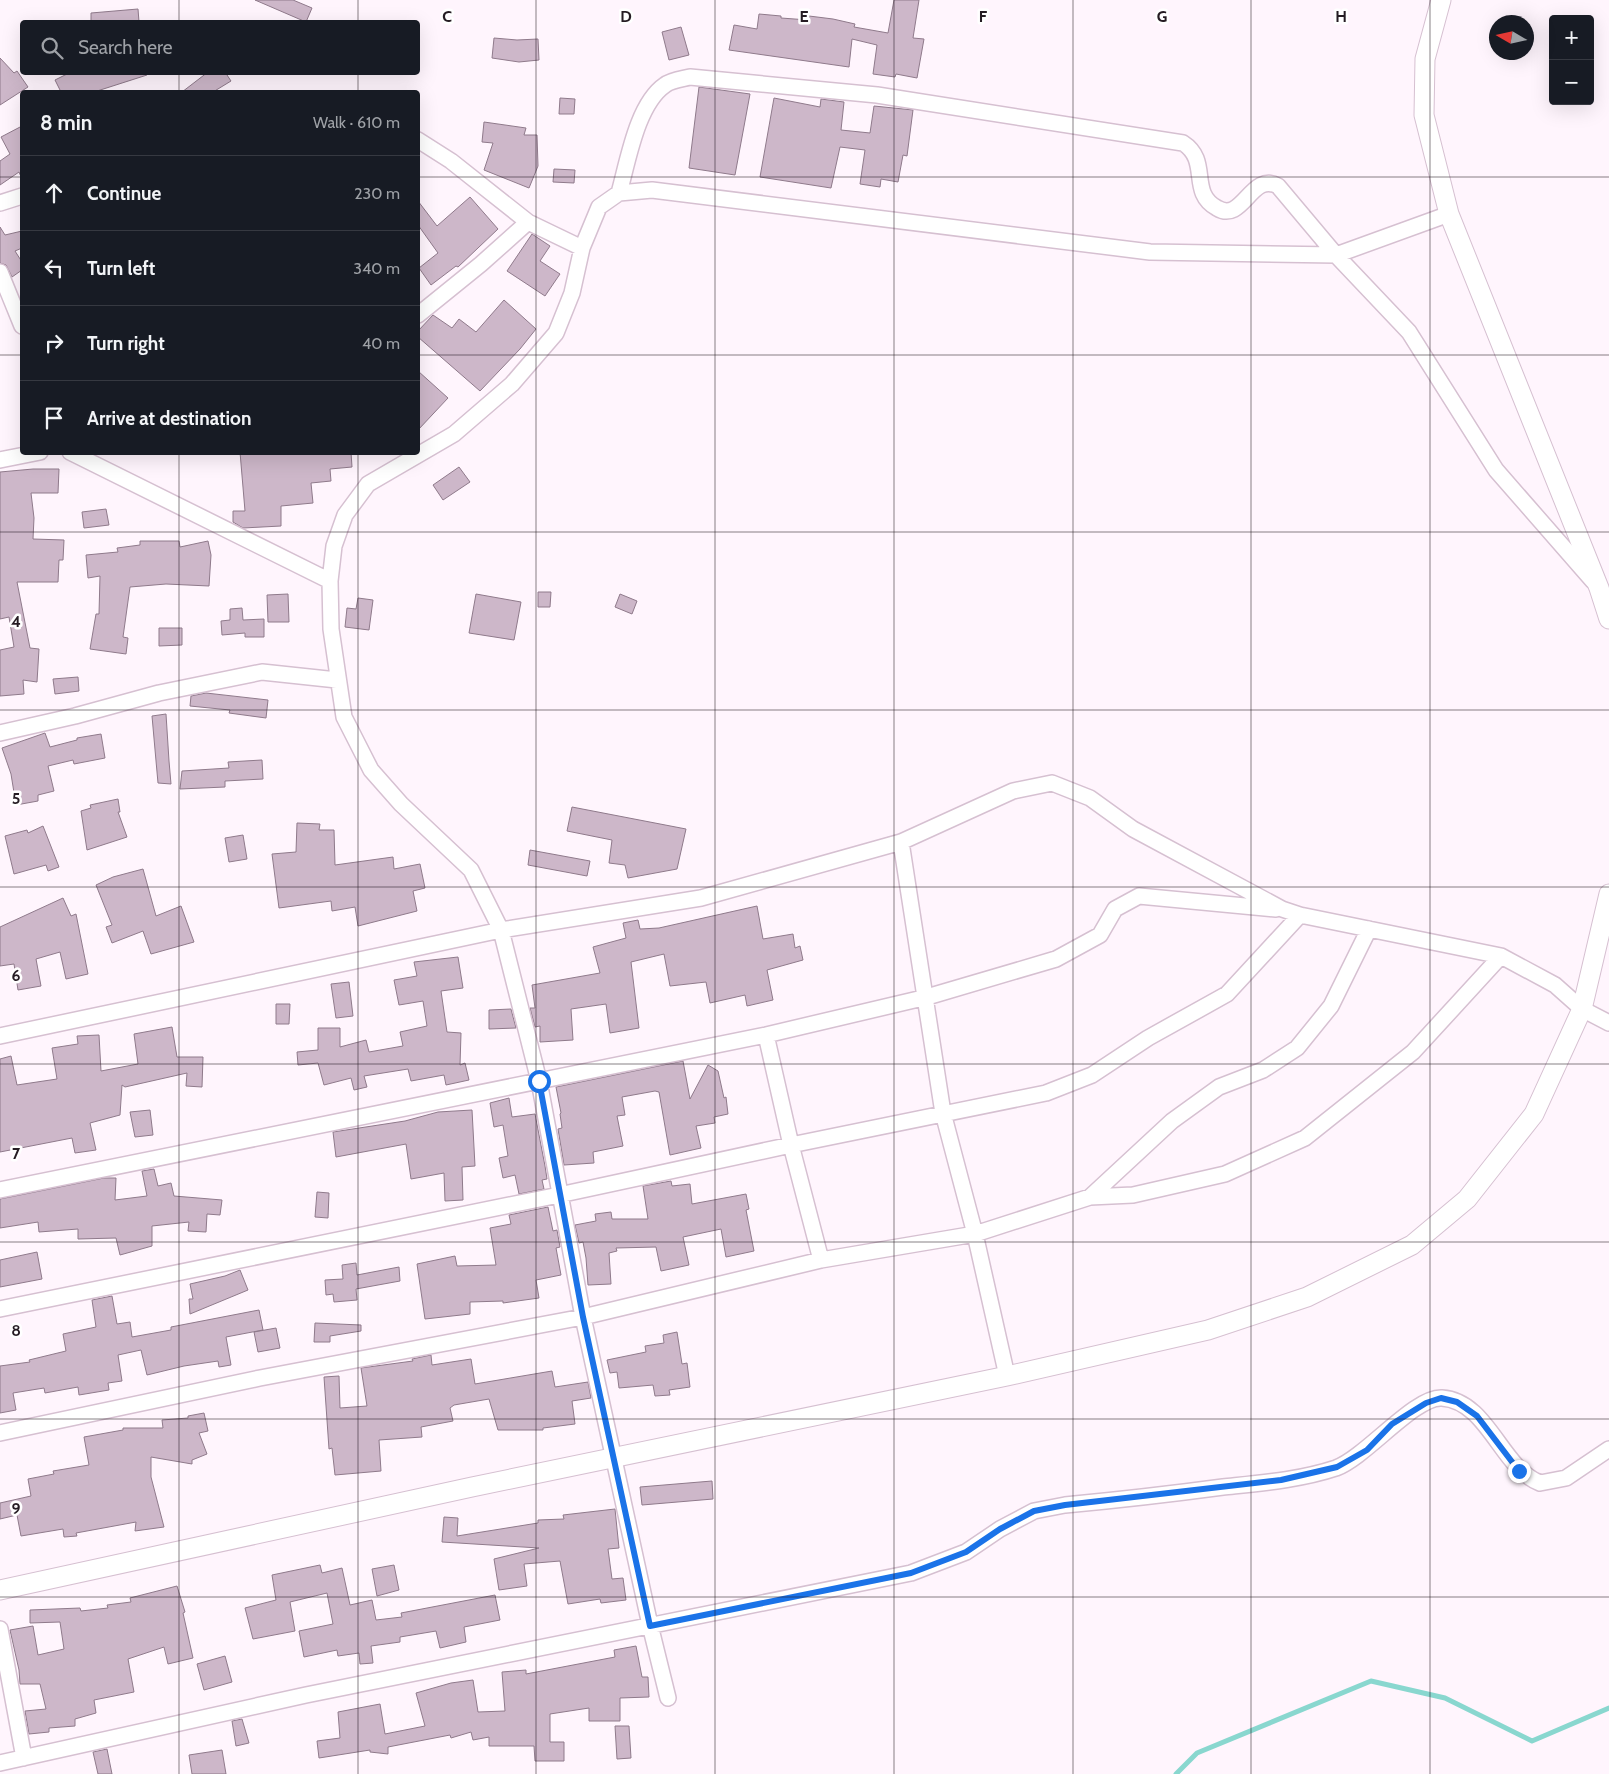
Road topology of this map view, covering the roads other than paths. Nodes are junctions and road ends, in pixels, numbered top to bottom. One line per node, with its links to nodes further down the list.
1 (1441, 0): 6 (street)
2 (420, 141): 7 (street)
3 (619, 193): 8 (street); 9 (street); 9 (street)
4 (20, 197): 5 (street)
5 (0, 204)
6 (1448, 214): 9 (street); 19 (street)
7 (528, 222): 8 (street); 11 (street)
8 (582, 248): 13 (street)
9 (1336, 254): 19 (street)
10 (0, 272): 12 (street)
11 (420, 313)
12 (20, 321)
13 (420, 454)
14 (25, 455): 17 (street)
15 (76, 455): 18 (street)
16 (418, 455): 18 (street)
17 (0, 460)
18 (330, 581): 21 (street)
19 (1599, 588): 20 (street)
20 (1609, 619)
21 (337, 680): 22 (street); 28 (street)
22 (0, 733)
23 (901, 842): 25 (street); 28 (street); 30 (street)
24 (1609, 894): 31 (street)
25 (1282, 909): 26 (street); 30 (street)
26 (1300, 915): 27 (street); 36 (street)
27 (1369, 929): 29 (street); 40 (street)
28 (501, 930): 34 (street); 35 (street)
29 (1501, 956): 31 (street); 40 (street)
30 (927, 997): 33 (street); 36 (street)
31 (1582, 1009): 32 (street); 45 (street)
32 (1609, 1023)
33 (766, 1035): 35 (street); 37 (street)
34 (0, 1036)
35 (539, 1081): 38 (street); 39 (street)
36 (943, 1113): 37 (street); 41 (street)
37 (791, 1144): 39 (street); 42 (street)
38 (0, 1190)
39 (559, 1196): 43 (street); 44 (street)
40 (1090, 1197): 41 (street)
41 (974, 1234): 42 (street); 45 (street)
42 (821, 1260): 44 (street)
43 (0, 1310)
44 (583, 1317): 46 (street); 48 (street)
45 (1007, 1376): 48 (street)
46 (0, 1433)
47 (1609, 1448): 50 (street)
48 (614, 1458): 49 (street); 50 (street)
49 (0, 1590)
50 (650, 1626): 52 (street); 53 (street)
51 (0, 1629): 53 (street)
52 (668, 1698)
53 (24, 1758): 54 (street)
54 (0, 1763)

